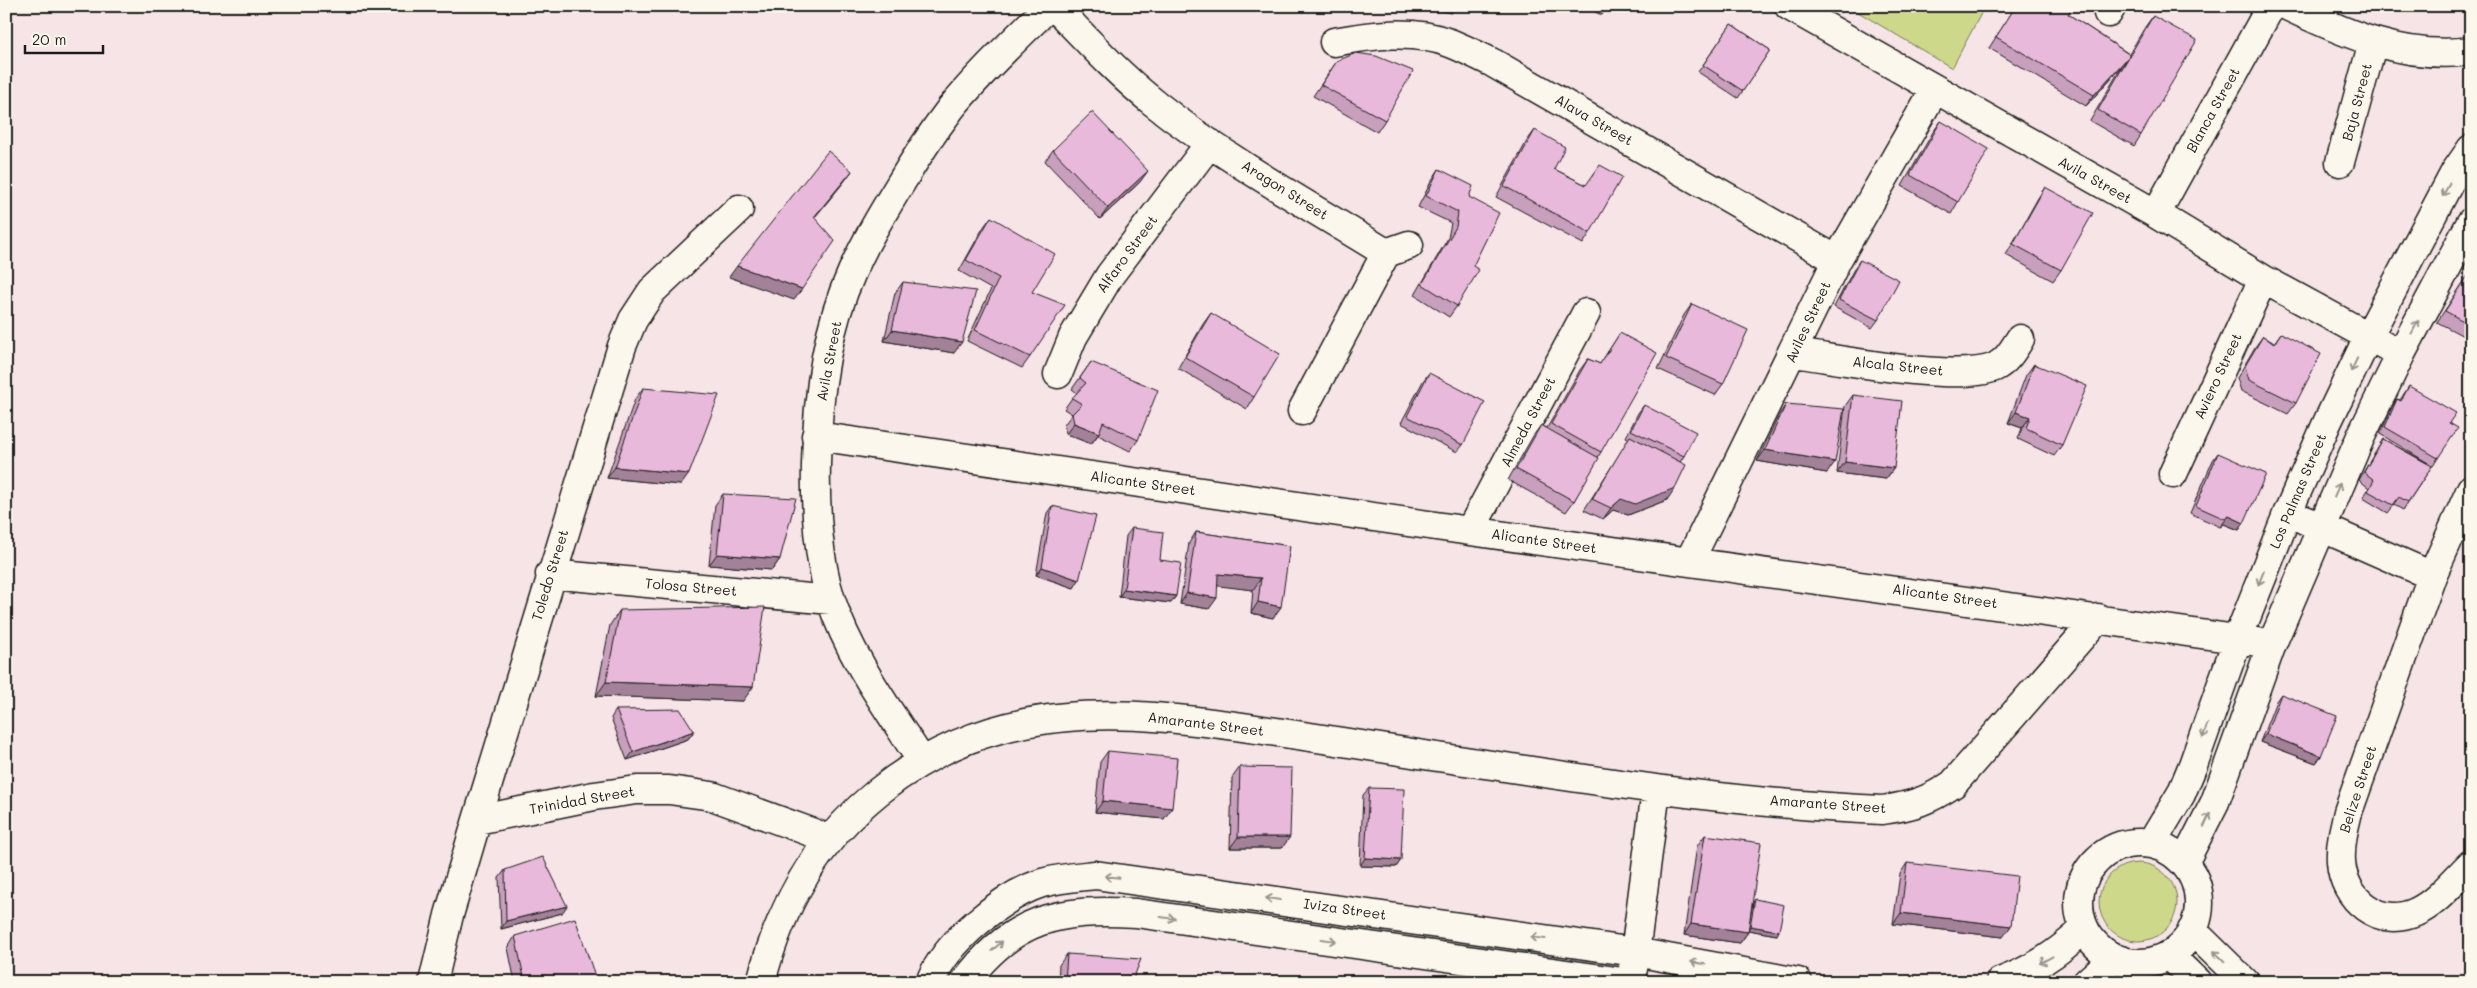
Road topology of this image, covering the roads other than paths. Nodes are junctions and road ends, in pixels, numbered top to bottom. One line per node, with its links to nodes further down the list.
1 (1049, 6): 25 (street, Avila Street)
2 (1054, 6): 10 (street, Aragon Street)
3 (1789, 6): 9 (street, Avila Street)
4 (2271, 6): 14 (street, Blanca Street)
5 (2287, 6): 7 (street)
6 (1334, 42): 16 (street, Alava Street)
7 (2373, 42): 8 (street); 12 (street, Baja Street)
8 (2471, 51)
9 (1934, 89): 14 (street, Avila Street); 16 (street, Aviles Street)
10 (1210, 144): 23 (street, Alfaro Street); 24 (street, Aragon Street)
11 (2471, 149): 19 (street, Los Palmas Street, one-way to 19)
12 (2340, 162)
13 (739, 209): 32 (street, Toledo Street)
14 (2156, 214): 17 (street, Avila Street)
15 (2471, 222): 22 (street, one-way to 15)
16 (1837, 260): 21 (street, Aviles Street)
17 (2263, 279): 19 (street, Avila Street); 26 (street, Aviero Street)
18 (1586, 313): 30 (street, Almeda Street)
19 (2369, 335): 22 (street, Avila Street); 28 (street, Los Palmas Street, one-way to 28)
20 (2020, 339): 21 (street, Alcala Street)
21 (1794, 353): 31 (street, Aviles Street)
22 (2401, 354): 29 (street, one-way to 22)
23 (1058, 374)
24 (1302, 411)
25 (816, 436): 30 (street, Alicante Street); 34 (street, Avila Street)
26 (2173, 474)
27 (2471, 490): 33 (street, Belize Street)
28 (2288, 512): 29 (street); 36 (street, Los Palmas Street, one-way to 36)
29 (2321, 527): 33 (street); 37 (street)
30 (1470, 531): 31 (street, Alicante Street)
31 (1690, 560): 35 (street, Alicante Street)
32 (550, 574): 34 (street, Tolosa Street); 40 (street, Toledo Street)
33 (2432, 576): 44 (street, Belize Street)
34 (831, 600): 38 (street, Avila Street)
35 (2098, 618): 36 (street, Alicante Street); 39 (street, Amarante Street)
36 (2238, 638): 37 (street, Alicante Street); 42 (street, Los Palmas Street, one-way to 42)
37 (2272, 644): 43 (street, one-way to 37)
38 (921, 760): 39 (street, Amarante Street); 41 (street, Amarante Street)
39 (1656, 790): 47 (street)
40 (477, 820): 41 (street, Trinidad Street); 50 (street, Toledo Street)
41 (830, 839): 51 (street, Amarante Street)
42 (2151, 844): 43 (street); 45 (street)
43 (2184, 863): 46 (street)
44 (2471, 864)
45 (2084, 930): 49 (street); 57 (street, one-way to 57)
46 (2192, 930): 48 (street); 60 (street, one-way to 46)
47 (1635, 952): 52 (street, Iviza Street, one-way to 52); 55 (street); 56 (street, Iviza Street, one-way to 47)
48 (2169, 955): 49 (street); 59 (street)
49 (2114, 958): 58 (street)
50 (433, 982)
51 (761, 982)
52 (930, 982)
53 (965, 982): 54 (street, one-way to 54)
54 (1623, 982)
55 (1631, 982)
56 (1798, 982)
57 (2000, 982)
58 (2087, 982)
59 (2197, 982)
60 (2245, 982)

